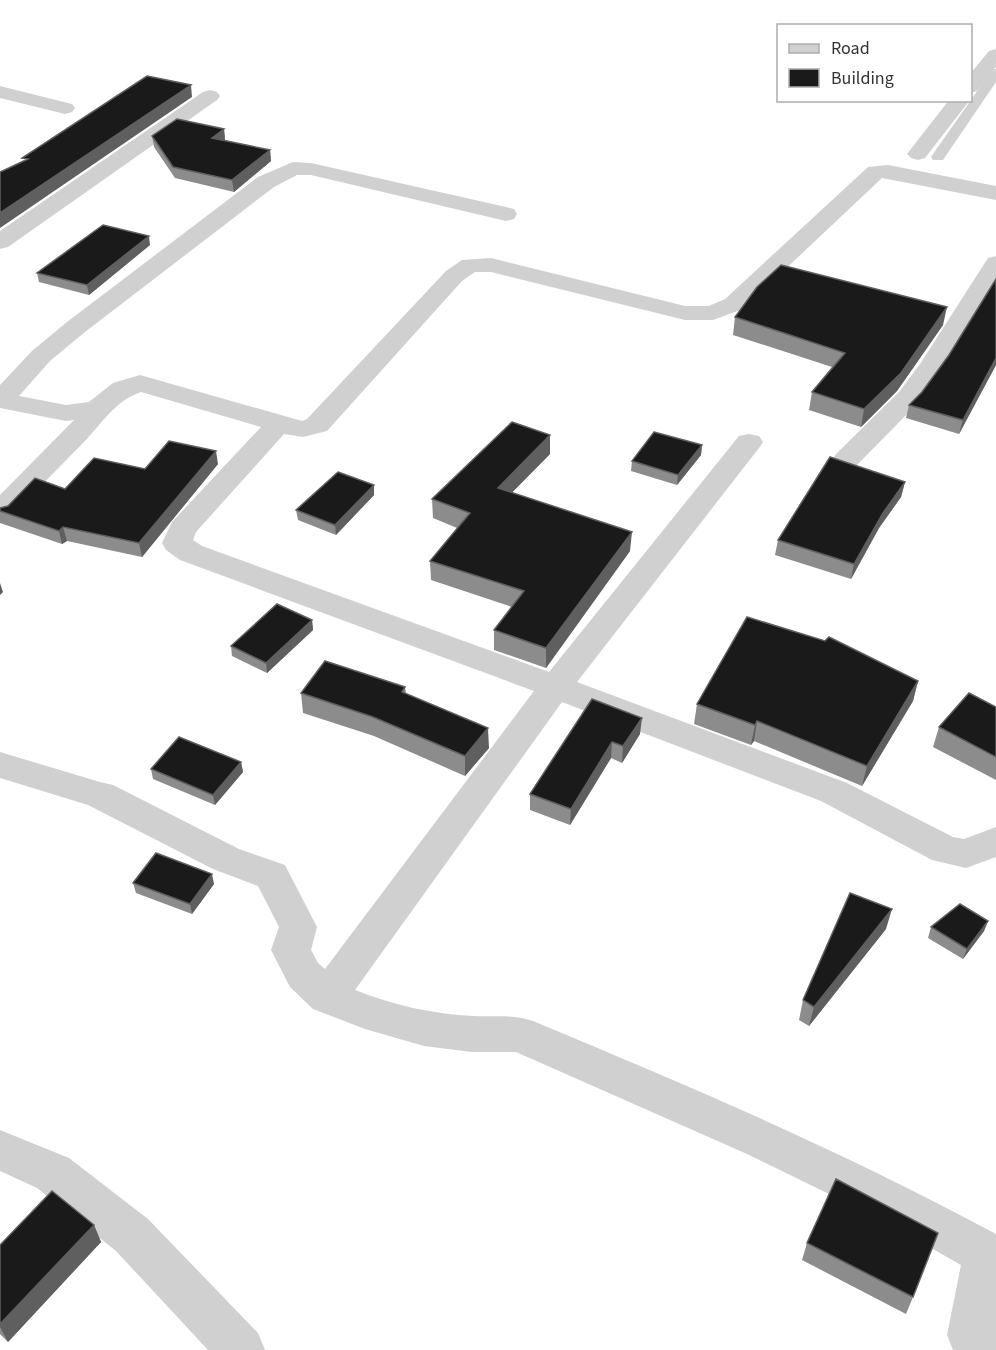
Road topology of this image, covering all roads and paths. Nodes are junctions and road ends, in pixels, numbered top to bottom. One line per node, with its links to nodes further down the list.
1 (996, 55): 3 (street)
2 (996, 74): 8 (lane)
3 (972, 85)
4 (0, 92): 7 (street)
5 (210, 96): 11 (street)
6 (959, 102): 8 (street)
7 (65, 108)
8 (928, 156)
9 (996, 193): 15 (street)
10 (506, 214): 13 (street)
11 (0, 242)
12 (996, 263): 17 (street)
13 (0, 400): 14 (street)
14 (98, 409): 15 (street); 18 (street)
15 (279, 424): 19 (street)
16 (749, 441): 19 (street)
17 (846, 460)
18 (0, 512)
19 (555, 687): 21 (street); 22 (street)
20 (0, 765): 22 (street)
21 (996, 841)
22 (327, 997): 25 (street)
23 (0, 1150): 24 (street)
24 (241, 1350)
25 (990, 1350)

